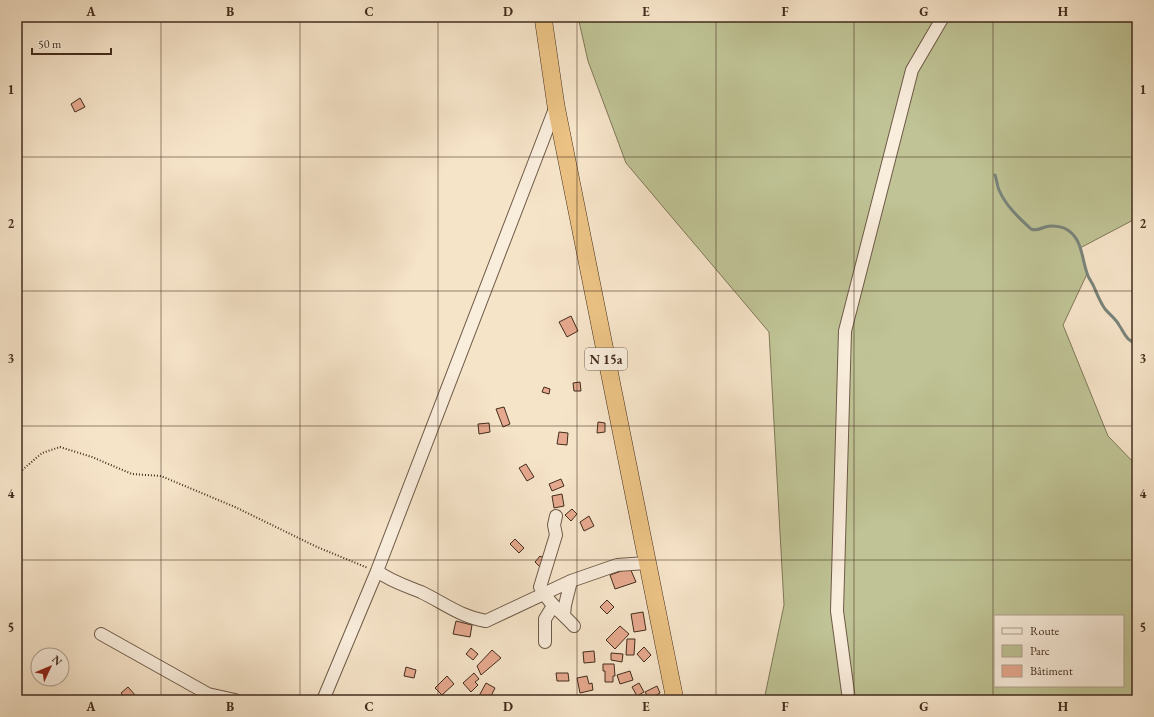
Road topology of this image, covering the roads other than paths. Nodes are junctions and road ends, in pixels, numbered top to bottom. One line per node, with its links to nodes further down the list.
1 (543, 17): 3 (highway, N 15a)
2 (943, 17): 17 (street)
3 (556, 106): 5 (highway, N 15a); 6 (street)
4 (556, 516): 8 (street)
5 (647, 563): 7 (street); 16 (highway, N 15a)
6 (377, 571): 8 (street); 15 (street)
7 (571, 582): 8 (street); 10 (street)
8 (544, 595): 9 (street)
9 (552, 606): 10 (street); 13 (street)
10 (564, 615): 11 (street)
11 (574, 626)
12 (101, 634): 14 (street)
13 (545, 642)
14 (236, 700)
15 (323, 700)
16 (675, 700)
17 (849, 700)

